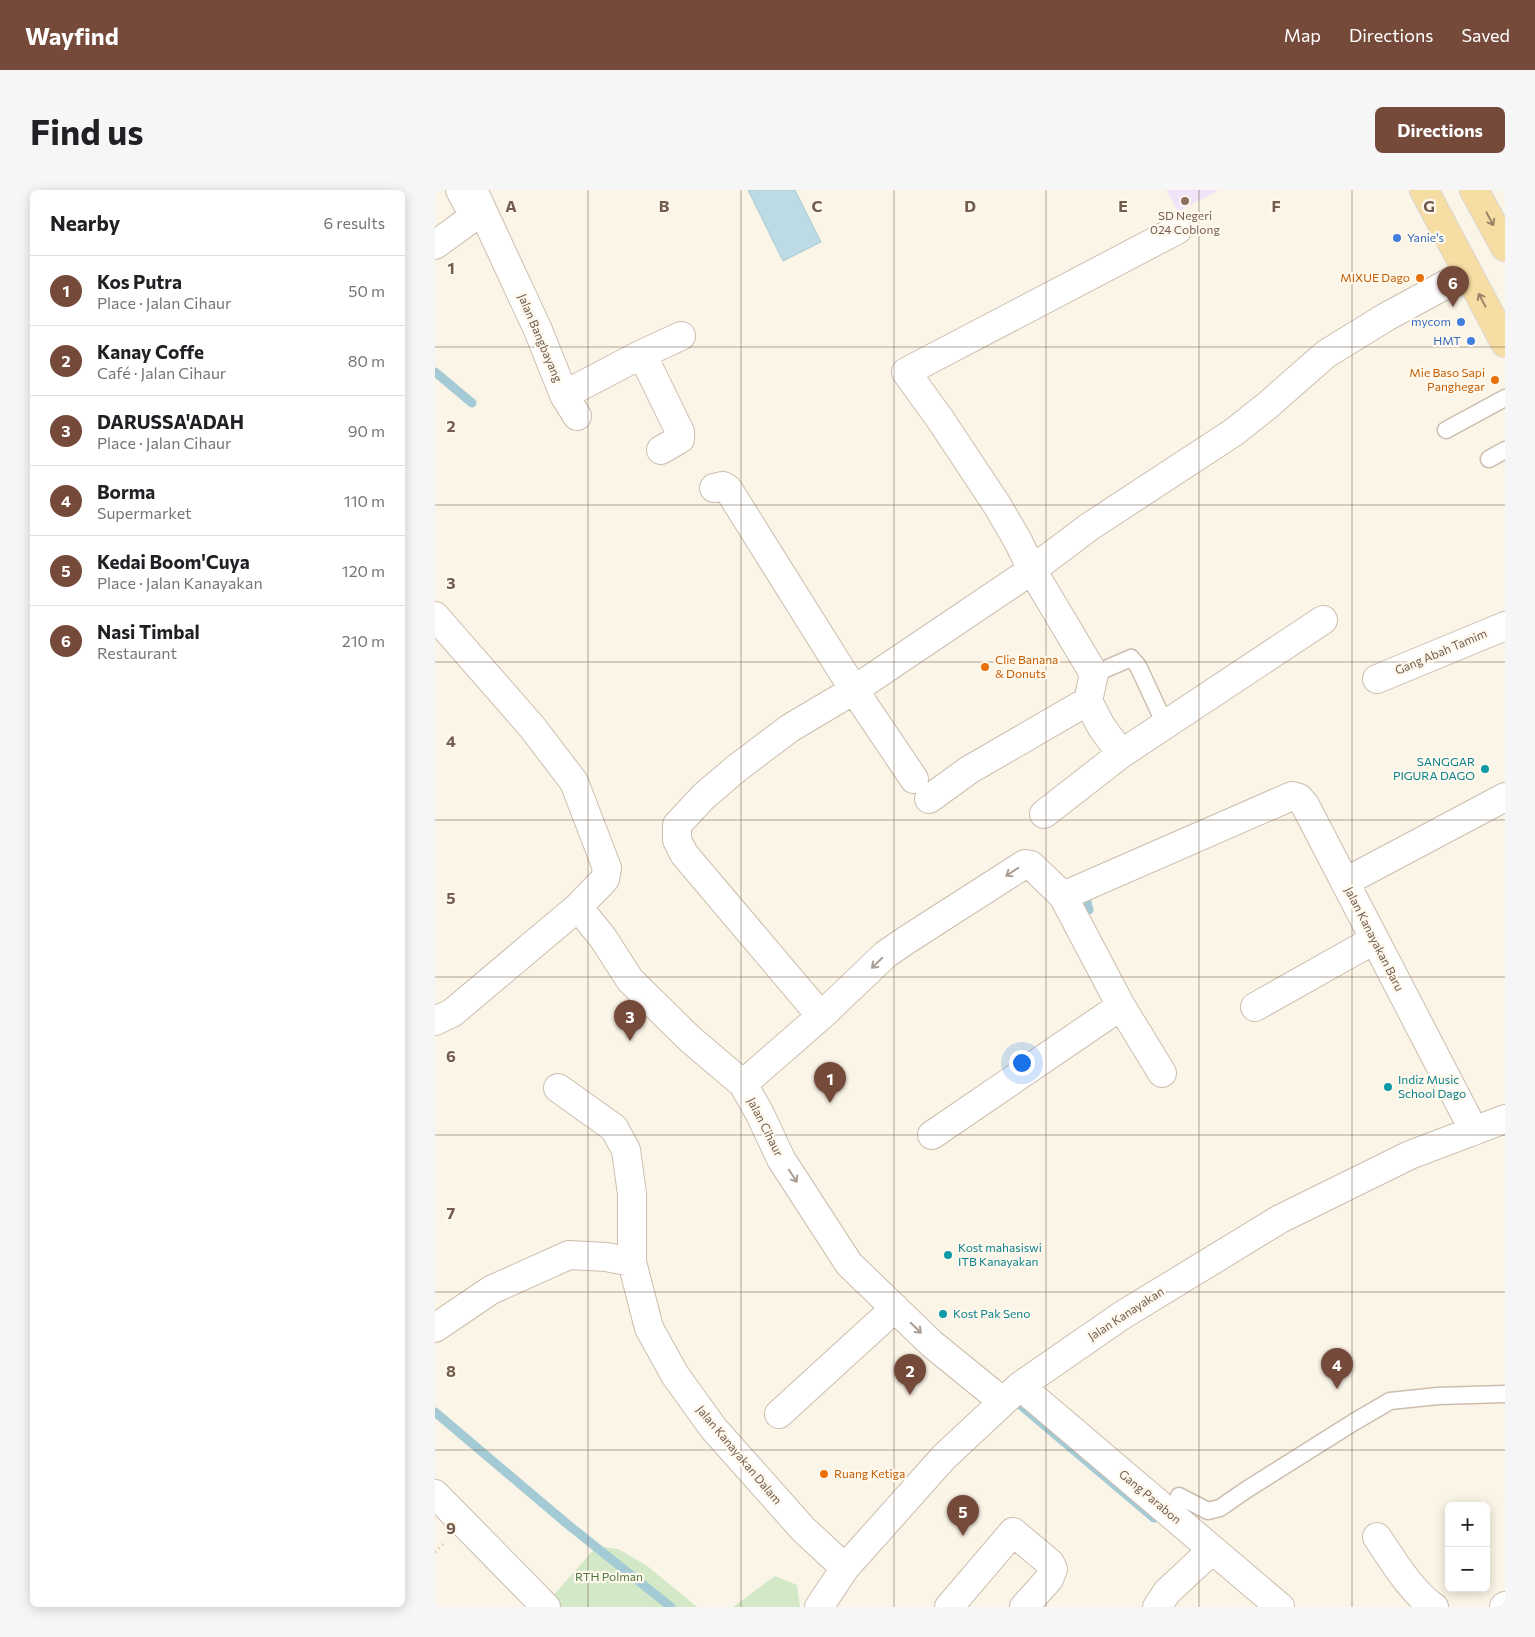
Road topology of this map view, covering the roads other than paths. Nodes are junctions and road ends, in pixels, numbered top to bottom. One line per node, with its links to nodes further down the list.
1 (460, 190): 6 (street)
2 (473, 190): 11 (street, Jalan Bangbayang)
3 (1425, 190): 8 (main road)
4 (1474, 190): 7 (main road, one-way to 7)
5 (1177, 230): 18 (street)
6 (435, 244)
7 (1505, 247)
8 (1467, 272): 10 (main road, one-way to 8); 18 (street)
9 (681, 336): 11 (street, Jalan Bangbayang)
10 (1505, 343)
11 (642, 354): 14 (street)
12 (1505, 398): 13 (lane)
13 (1446, 430)
14 (661, 450)
15 (1505, 450): 16 (lane)
16 (1489, 459)
17 (714, 488): 24 (street)
18 (1032, 570): 22 (street); 24 (street)
19 (435, 616): 32 (street)
20 (1323, 620): 26 (street)
21 (1505, 626): 23 (street, Gang Abah Tamim)
22 (1094, 674): 25 (street); 26 (lane)
23 (1377, 679)
24 (854, 690): 25 (street); 36 (street)
25 (1088, 700): 27 (street)
26 (1165, 724): 27 (street)
27 (1121, 754): 29 (street)
28 (1505, 797): 30 (street, Jalan Kanayakan Baru)
29 (1044, 814)
30 (1345, 882): 31 (street); 33 (street, Jalan Kanayakan Baru)
31 (1063, 896): 34 (street); 36 (street, Jalan Cihaur, one-way to 36)
32 (578, 906): 37 (street); 39 (street)
33 (1374, 940): 35 (street); 42 (street, Jalan Kanayakan Baru)
34 (1121, 1006): 38 (street); 43 (street)
35 (1255, 1006)
36 (821, 1016): 39 (street, Jalan Cihaur)
37 (435, 1021)
38 (1162, 1073)
39 (743, 1084): 45 (street, Jalan Cihaur, one-way to 45)
40 (558, 1088): 44 (street, Jalan Kanayakan Dalam)
41 (1505, 1119): 42 (street, Jalan Kanayakan)
42 (1474, 1131): 47 (street, Jalan Kanayakan)
43 (932, 1136)
44 (632, 1262): 46 (street); 54 (street, Jalan Kanayakan Dalam)
45 (895, 1308): 47 (street, Jalan Cihaur, one-way to 47); 49 (street)
46 (435, 1328)
47 (1011, 1394): 53 (street, Gang Parabon); 54 (street, Jalan Kanayakan)
48 (1505, 1394): 51 (lane)
49 (779, 1414)
50 (435, 1494): 55 (street)
51 (1179, 1496)
52 (1377, 1538): 61 (street)
53 (1213, 1550): 59 (street); 60 (street, Gang Parabon)
54 (845, 1568): 56 (street, Jalan Kanayakan)
55 (546, 1607)
56 (819, 1607)
57 (949, 1607): 58 (street)
58 (1024, 1607)
59 (1157, 1607)
60 (1281, 1607)
61 (1434, 1607)

